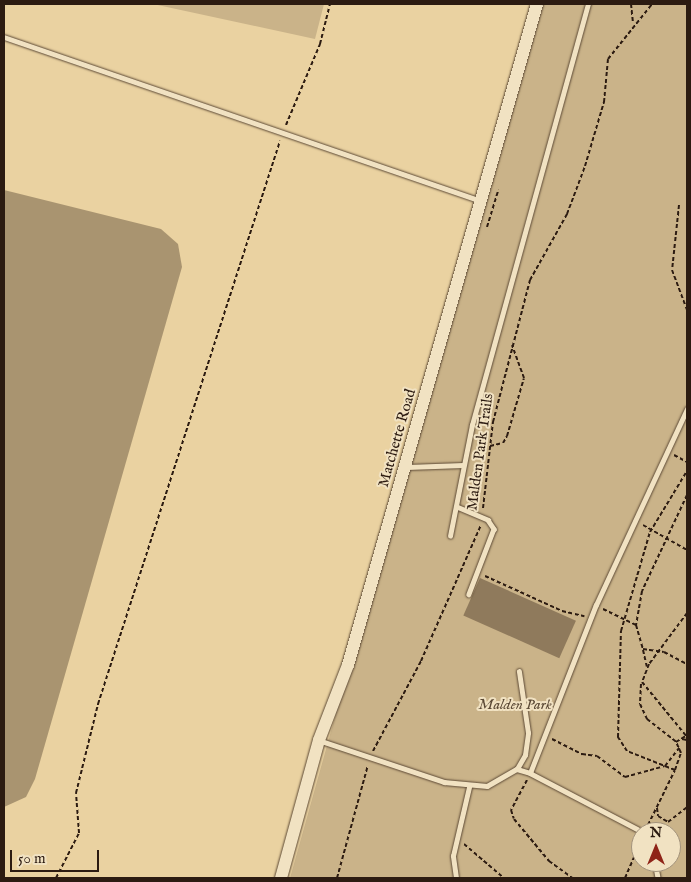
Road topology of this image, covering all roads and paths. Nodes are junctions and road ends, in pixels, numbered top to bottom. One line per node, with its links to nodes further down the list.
1 (330, 4): 8 (path)
2 (537, 4): 9 (main road, Matchette Road)
3 (588, 4): 17 (lane)
4 (632, 4): 6 (path)
5 (652, 4): 6 (path, Malden Park Trails)
6 (633, 23): 12 (path, Malden Park Trails)
7 (4, 37): 8 (lane)
8 (284, 130): 9 (lane); 58 (path)
9 (482, 201): 18 (main road, Matchette Road)
10 (679, 204): 11 (path)
11 (687, 310)
12 (512, 345): 14 (path, Malden Park Trails); 14 (path)
13 (687, 409): 15 (lane)
14 (490, 446): 22 (path, Malden Park Trails)
15 (665, 454): 16 (path); 23 (lane)
16 (687, 462)
17 (464, 465): 18 (lane); 21 (lane)
18 (405, 467): 43 (main road, Matchette Road)
19 (687, 470): 24 (path)
20 (687, 496): 26 (path)
21 (458, 507): 22 (lane); 25 (lane)
22 (482, 518): 28 (lane); 46 (path, Malden Park Trails)
23 (634, 519): 24 (path); 30 (lane)
24 (650, 532): 26 (path); 33 (path)
25 (450, 536)
26 (666, 542): 27 (path); 34 (path)
27 (687, 550)
28 (477, 572): 29 (lane); 32 (path)
29 (469, 594)
30 (596, 605): 32 (lane); 33 (path)
31 (687, 613): 36 (path)
32 (591, 617): 41 (lane)
33 (624, 620): 34 (path); 47 (path)
34 (636, 625): 35 (path)
35 (643, 649): 36 (path); 38 (path)
36 (657, 652): 37 (path); 38 (path)
37 (687, 664)
38 (648, 667): 40 (path)
39 (519, 672): 48 (lane)
40 (642, 682): 42 (path); 44 (path)
41 (544, 736): 47 (path); 50 (lane)
42 (687, 737): 44 (path)
43 (319, 740): 46 (lane); 59 (main road, Matchette Road)
44 (676, 742): 45 (path)
45 (680, 747): 47 (path); 49 (path)
46 (371, 755): 51 (lane); 60 (path, Malden Park Trails)
47 (665, 766): 49 (path)
48 (517, 769): 50 (lane); 51 (lane)
49 (676, 770): 52 (path)
50 (530, 773): 55 (lane); 63 (path)
51 (468, 787): 56 (lane)
52 (657, 807): 53 (path); 54 (path)
53 (687, 807)
54 (649, 822)
55 (631, 825)
56 (458, 835): 61 (lane); 62 (path)
57 (631, 864): 64 (path)
58 (56, 878)
59 (282, 878)
60 (337, 878)
61 (456, 878)
62 (504, 878)
63 (572, 878)
64 (625, 878)

